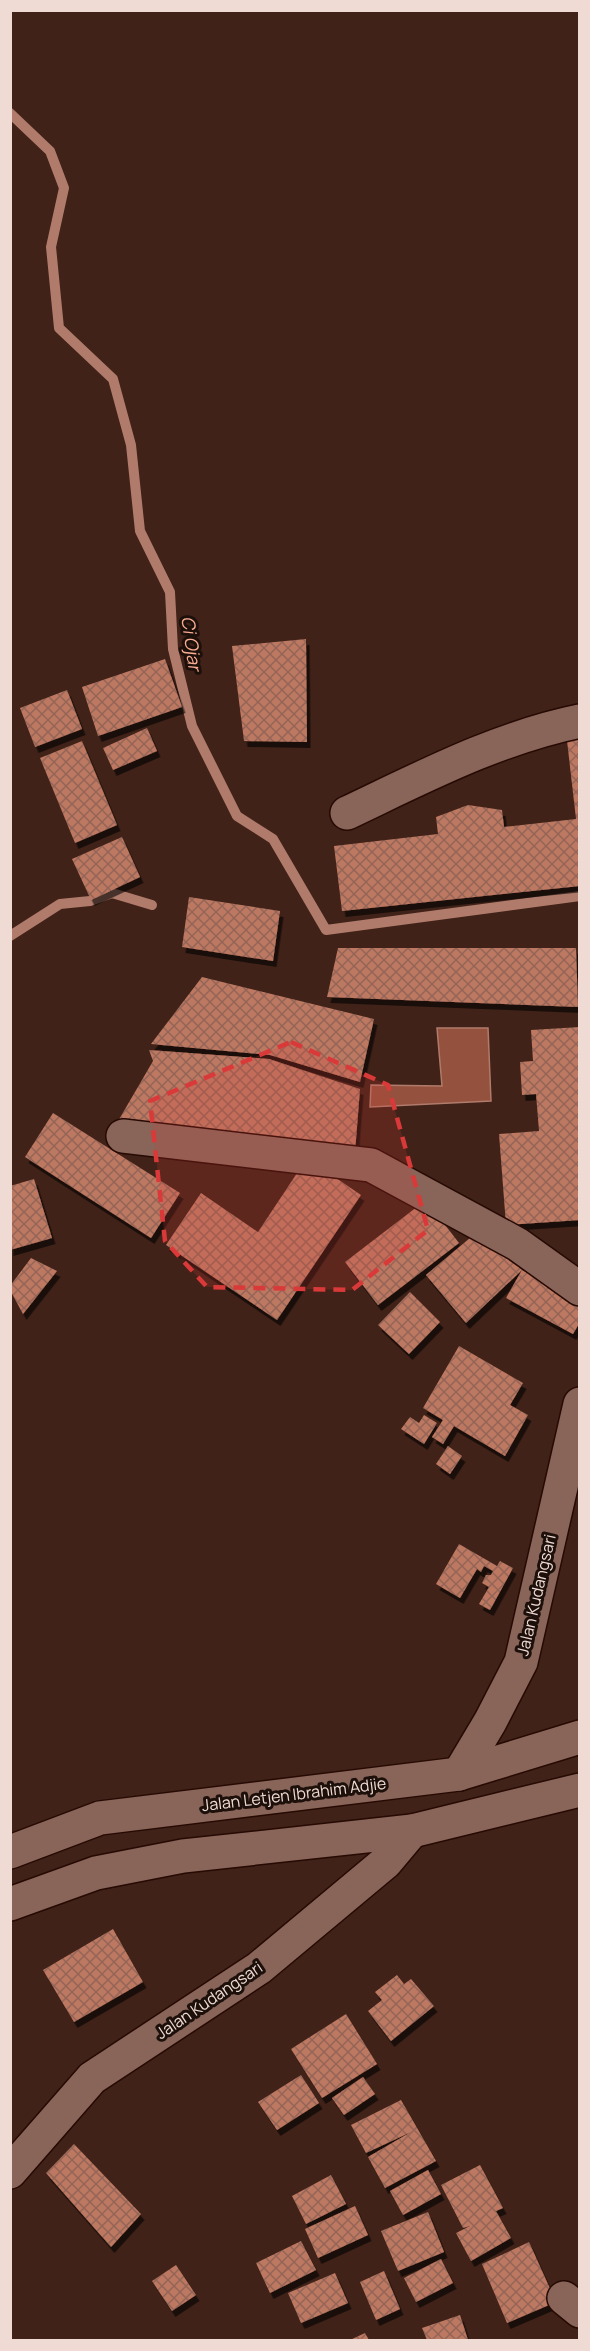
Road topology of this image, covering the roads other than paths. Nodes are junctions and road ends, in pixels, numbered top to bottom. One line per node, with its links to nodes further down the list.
1 (579, 721): 2 (street)
2 (347, 813)
3 (123, 1136): 4 (street)
4 (579, 1289)
5 (579, 1404): 7 (street, Jalan Kudangsari)
6 (579, 1737): 7 (street, Jalan Letjen Ibrahim Adjie)
7 (459, 1774): 10 (street, Jalan Letjen Ibrahim Adjie)
8 (579, 1790): 9 (street)
9 (412, 1831): 11 (street); 12 (street, Jalan Kudangsari)
10 (10, 1852)
11 (10, 1904)
12 (10, 2172)

